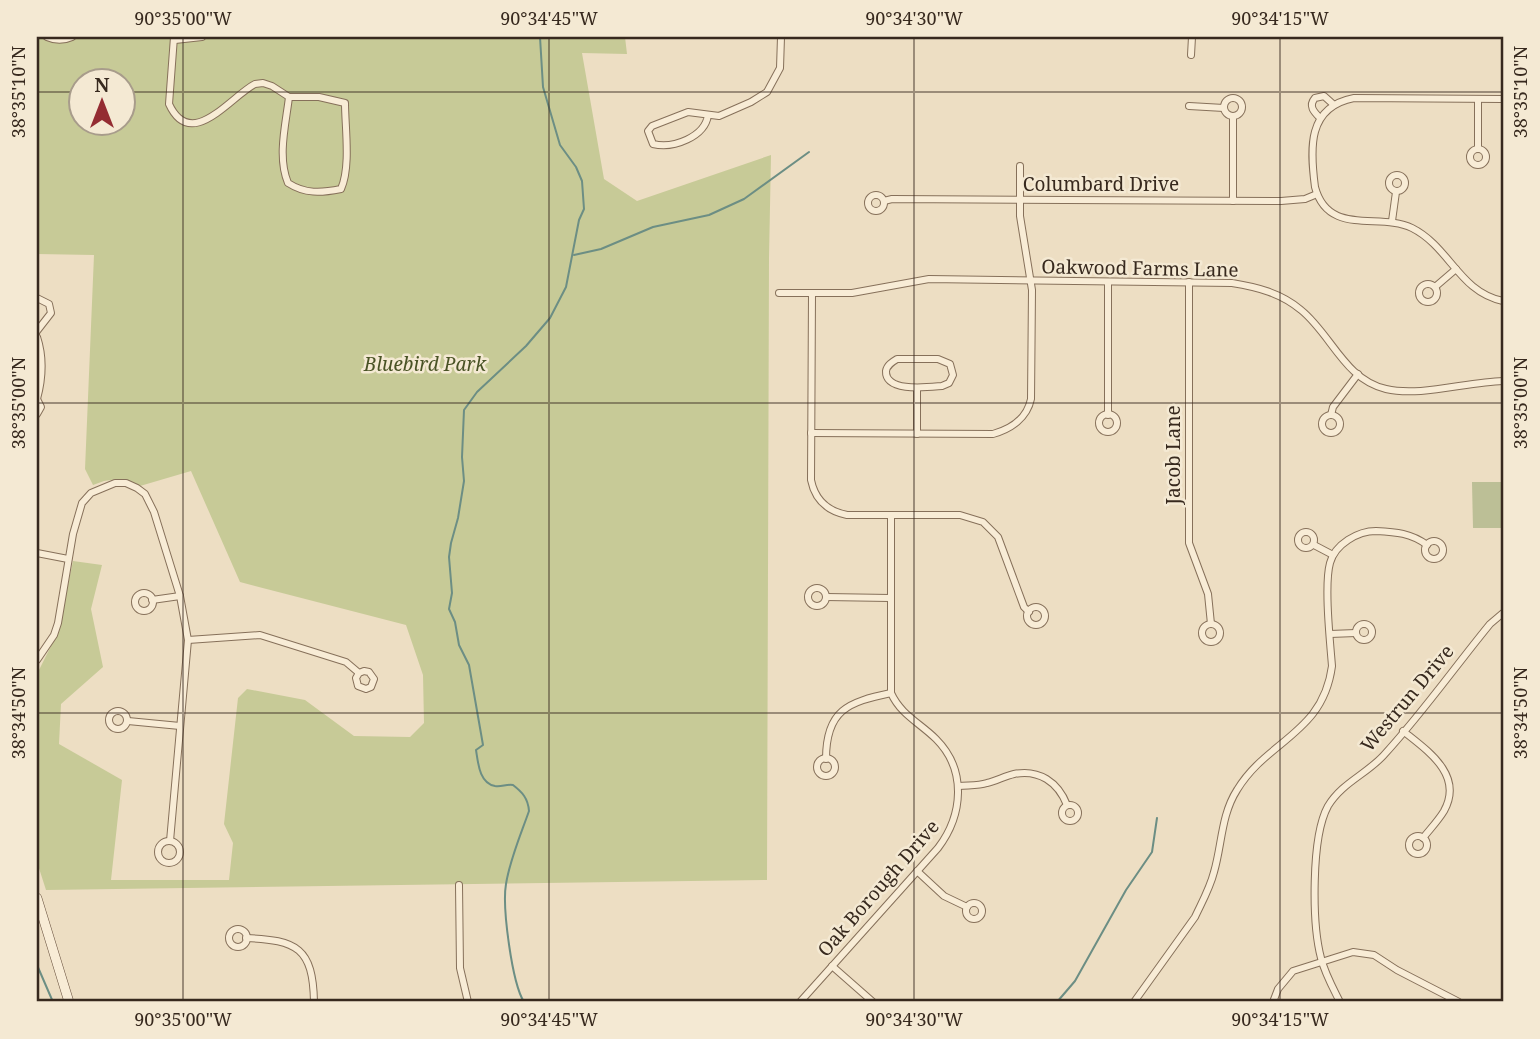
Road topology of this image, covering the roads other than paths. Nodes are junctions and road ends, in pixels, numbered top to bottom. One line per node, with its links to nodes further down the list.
1 (47, 37): 2 (street)
2 (72, 37)
3 (202, 37): 6 (street)
4 (781, 37): 14 (street)
5 (1192, 37): 7 (street)
6 (174, 38): 8 (street)
7 (1191, 55)
8 (289, 97): 8 (street)
9 (1478, 99): 10 (street); 11 (street); 17 (street)
10 (1503, 99)
11 (1334, 104): 16 (street); 16 (street)
12 (1189, 106): 13 (street)
13 (1224, 108): 15 (street); 15 (street)
14 (708, 115): 14 (street)
15 (1233, 116): 23 (street)
16 (1320, 118): 20 (street)
17 (1478, 149)
18 (1020, 166): 21 (street)
19 (1396, 192): 24 (street)
20 (1317, 194): 23 (street, Columbard Drive); 24 (street)
21 (1019, 200): 22 (street, Columbard Drive); 23 (street, Columbard Drive); 26 (street)
22 (884, 201)
23 (1233, 201)
24 (1392, 221): 25 (street)
25 (1456, 269): 29 (street); 33 (street)
26 (1031, 281): 27 (street, Oakwood Farms Lane); 31 (street, Oakwood Farms Lane); 44 (street)
27 (1108, 282): 28 (street, Oakwood Farms Lane); 41 (street)
28 (1189, 282): 36 (street, Oakwood Farms Lane); 57 (street, Jacob Lane)
29 (1435, 287)
30 (779, 293): 31 (street, Oakwood Farms Lane)
31 (812, 294): 43 (street)
32 (37, 298): 34 (street)
33 (1503, 301)
34 (37, 331)
35 (37, 337): 39 (street)
36 (1358, 374): 37 (street, Oakwood Farms Lane); 42 (street)
37 (1503, 381)
38 (917, 388): 38 (street); 44 (street)
39 (37, 399): 40 (street)
40 (37, 414)
41 (1108, 415)
42 (1331, 415)
43 (811, 433): 44 (street); 45 (street)
44 (917, 434)
45 (891, 515): 53 (street); 55 (street)
46 (1314, 545): 49 (street)
47 (1427, 545): 49 (street)
48 (37, 553): 50 (street)
49 (1333, 555): 59 (street)
50 (68, 559): 51 (street); 61 (street)
51 (180, 596): 54 (street); 60 (street)
52 (826, 597): 53 (street)
53 (890, 598): 63 (street)
54 (152, 600)
55 (1029, 612)
56 (1503, 613): 66 (street, Westrun Drive)
57 (1211, 624)
58 (1356, 632): 59 (street)
59 (1330, 634): 84 (street)
60 (188, 640): 62 (street); 65 (street)
61 (37, 660)
62 (359, 673): 62 (street)
63 (891, 693): 67 (street); 68 (street, Oak Borough Drive)
64 (128, 721): 65 (street)
65 (180, 726): 71 (street)
66 (1403, 731): 70 (street); 77 (street, Westrun Drive)
67 (826, 759)
68 (959, 786): 69 (street); 72 (street, Oak Borough Drive)
69 (1067, 805)
70 (1423, 838)
71 (170, 841)
72 (917, 871): 75 (street); 78 (street, Oak Borough Drive)
73 (459, 885): 81 (street)
74 (37, 898): 79 (street)
75 (967, 907)
76 (246, 938): 80 (street)
77 (1321, 961): 85 (street); 86 (street, Westrun Drive); 87 (street)
78 (832, 966): 82 (street, Oak Borough Drive); 83 (street)
79 (68, 1002)
80 (314, 1002)
81 (468, 1002)
82 (800, 1002)
83 (873, 1002)
84 (1134, 1002)
85 (1273, 1002)
86 (1340, 1002)
87 (1459, 1002)

